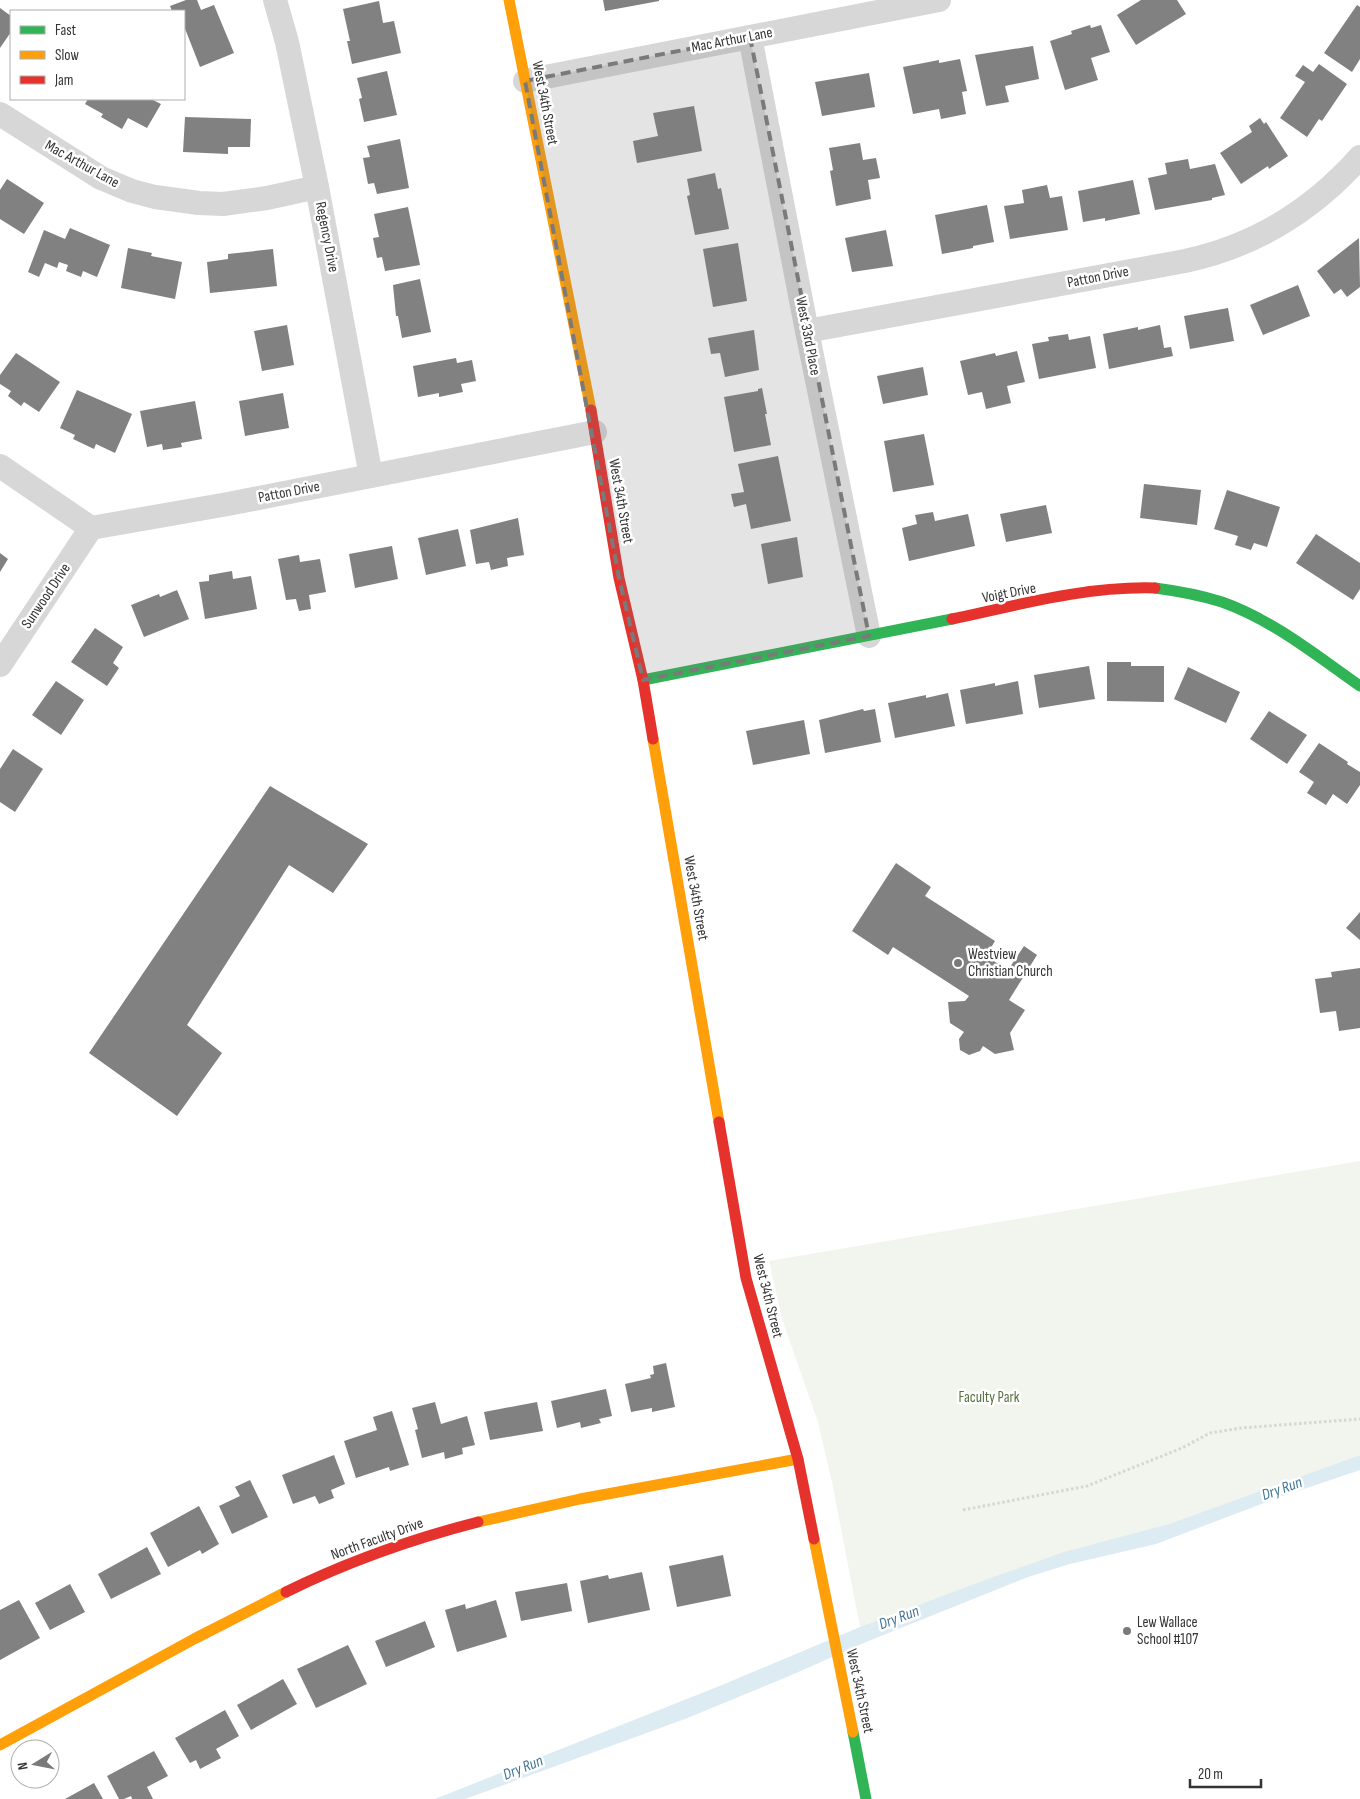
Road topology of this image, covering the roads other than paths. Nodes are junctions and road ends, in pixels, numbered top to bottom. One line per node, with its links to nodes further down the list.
1 (275, 0): 8 (street, Regency Drive)
2 (509, 0): 5 (street, West 34th Street)
3 (939, 0): 4 (street, Mac Arthur Lane)
4 (750, 37): 5 (street, Mac Arthur Lane); 9 (street, West 33rd Place)
5 (525, 81): 10 (street, West 34th Street)
6 (0, 114): 8 (street, Mac Arthur Lane)
7 (1360, 157): 9 (street, Patton Drive)
8 (317, 187): 12 (street, Regency Drive)
9 (807, 331): 14 (street, West 33rd Place)
10 (595, 432): 12 (street, Patton Drive); 16 (street, West 34th Street)
11 (0, 466): 13 (street)
12 (371, 476): 13 (street, Patton Drive)
13 (92, 528): 15 (street, Sunwood Drive)
14 (868, 636): 16 (street, Voigt Drive); 17 (street, Voigt Drive)
15 (0, 665)
16 (644, 680): 18 (street, West 34th Street)
17 (1359, 684)
18 (798, 1459): 19 (street, North Faculty Drive); 20 (street, West 34th Street)
19 (0, 1745)
20 (866, 1799)

